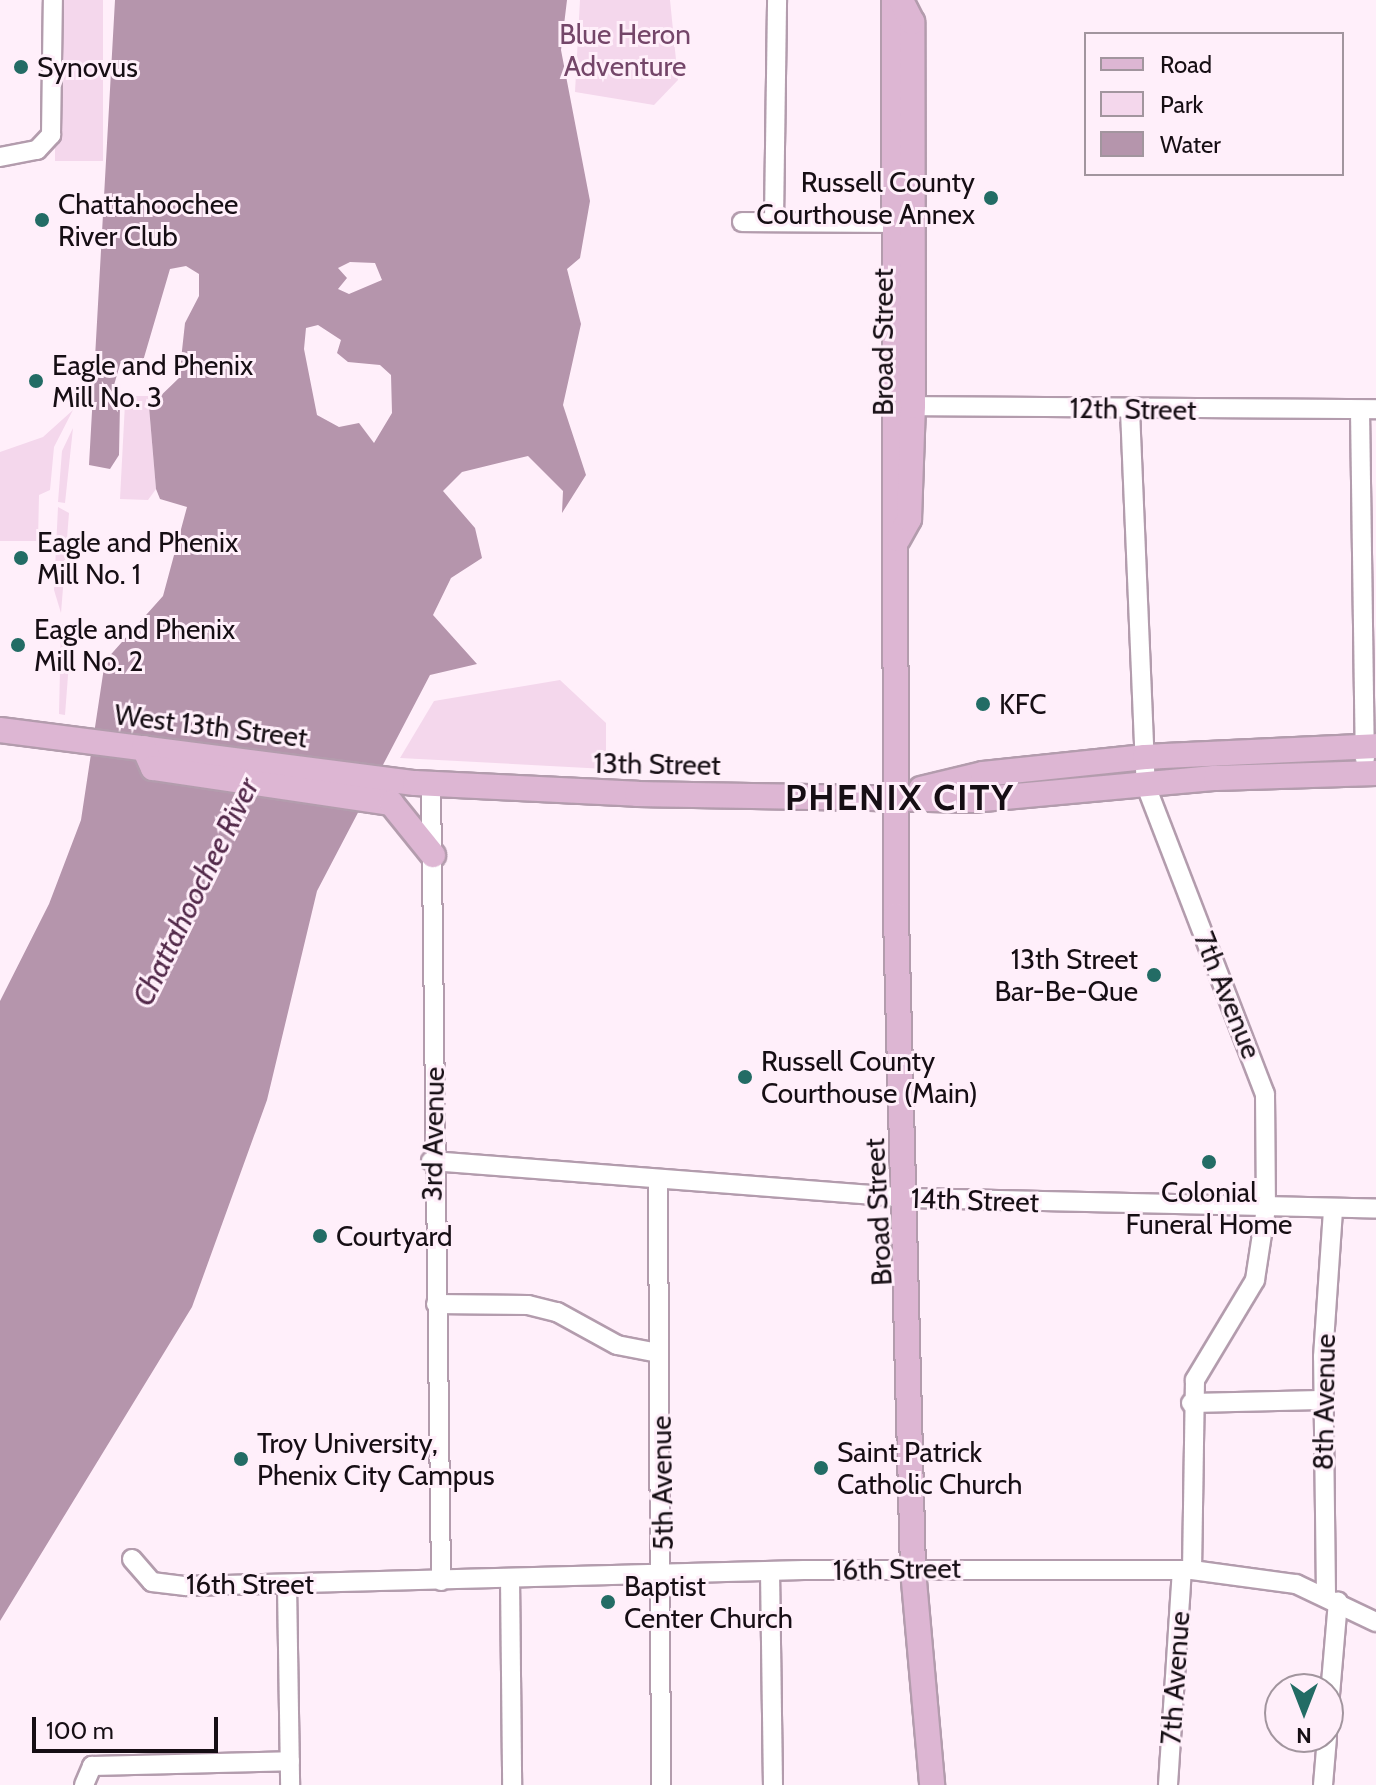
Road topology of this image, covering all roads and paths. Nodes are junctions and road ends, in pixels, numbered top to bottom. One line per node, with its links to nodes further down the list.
1 (53, 0): 5 (street)
2 (777, 0): 6 (street)
3 (894, 0): 8 (main road, Broad Street)
4 (901, 0): 9 (main road, Broad Street)
5 (0, 157)
6 (774, 220): 7 (street); 8 (street)
7 (742, 222)
8 (890, 223): 9 (main road, Broad Street)
9 (902, 406): 10 (street, 12th Street); 20 (main road, Broad Street)
10 (1130, 410): 11 (street, 12th Street); 16 (street, 7th Avenue)
11 (1368, 410): 12 (street)
12 (1370, 593): 14 (street)
13 (0, 730): 15 (main road, West 13th Street)
14 (1370, 746): 16 (main road, 13th Street); 17 (street)
15 (144, 748): 18 (main road, West 13th Street); 21 (main road)
16 (1145, 757): 19 (street, 7th Avenue); 20 (main road, 13th Street)
17 (1370, 773): 19 (main road, 13th Street)
18 (423, 783): 20 (main road, 13th Street); 21 (street, 3rd Avenue)
19 (1146, 786): 20 (main road, 13th Street); 25 (street, 7th Avenue)
20 (899, 795): 24 (main road, Broad Street)
21 (433, 855): 22 (street, 3rd Avenue)
22 (431, 1161): 23 (street, 14th Street); 28 (street, 3rd Avenue)
23 (658, 1181): 24 (street, 14th Street); 29 (street, 5th Avenue)
24 (908, 1198): 25 (street, 14th Street); 33 (main road, Broad Street)
25 (1266, 1208): 26 (street, 14th Street); 31 (street, 7th Avenue)
26 (1333, 1209): 27 (street, 14th Street); 30 (street, 8th Avenue)
27 (1376, 1209)
28 (436, 1304): 29 (street); 38 (street, 3rd Avenue)
29 (658, 1353): 36 (street, 5th Avenue)
30 (1322, 1400): 31 (street); 40 (street, 8th Avenue)
31 (1191, 1403): 34 (street, 7th Avenue)
32 (132, 1559): 39 (street, 16th Street)
33 (913, 1570): 34 (street, 16th Street); 35 (street, 16th Street); 50 (main road, Broad Street)
34 (1187, 1570): 40 (street, 16th Street); 51 (street, 7th Avenue)
35 (770, 1571): 36 (street, 16th Street); 49 (street)
36 (664, 1575): 37 (street, 16th Street); 48 (street, 5th Avenue)
37 (510, 1578): 38 (street, 16th Street); 47 (street)
38 (441, 1581): 39 (street, 16th Street)
39 (287, 1585): 44 (street)
40 (1332, 1598): 41 (street, 16th Street); 42 (street, 8th Avenue)
41 (1376, 1622)
42 (1330, 1673)
43 (1326, 1753): 52 (street)
44 (290, 1761): 45 (street); 46 (street)
45 (84, 1782)
46 (290, 1785)
47 (512, 1785)
48 (661, 1785)
49 (773, 1785)
50 (932, 1785)
51 (1168, 1785)
52 (1323, 1785)

